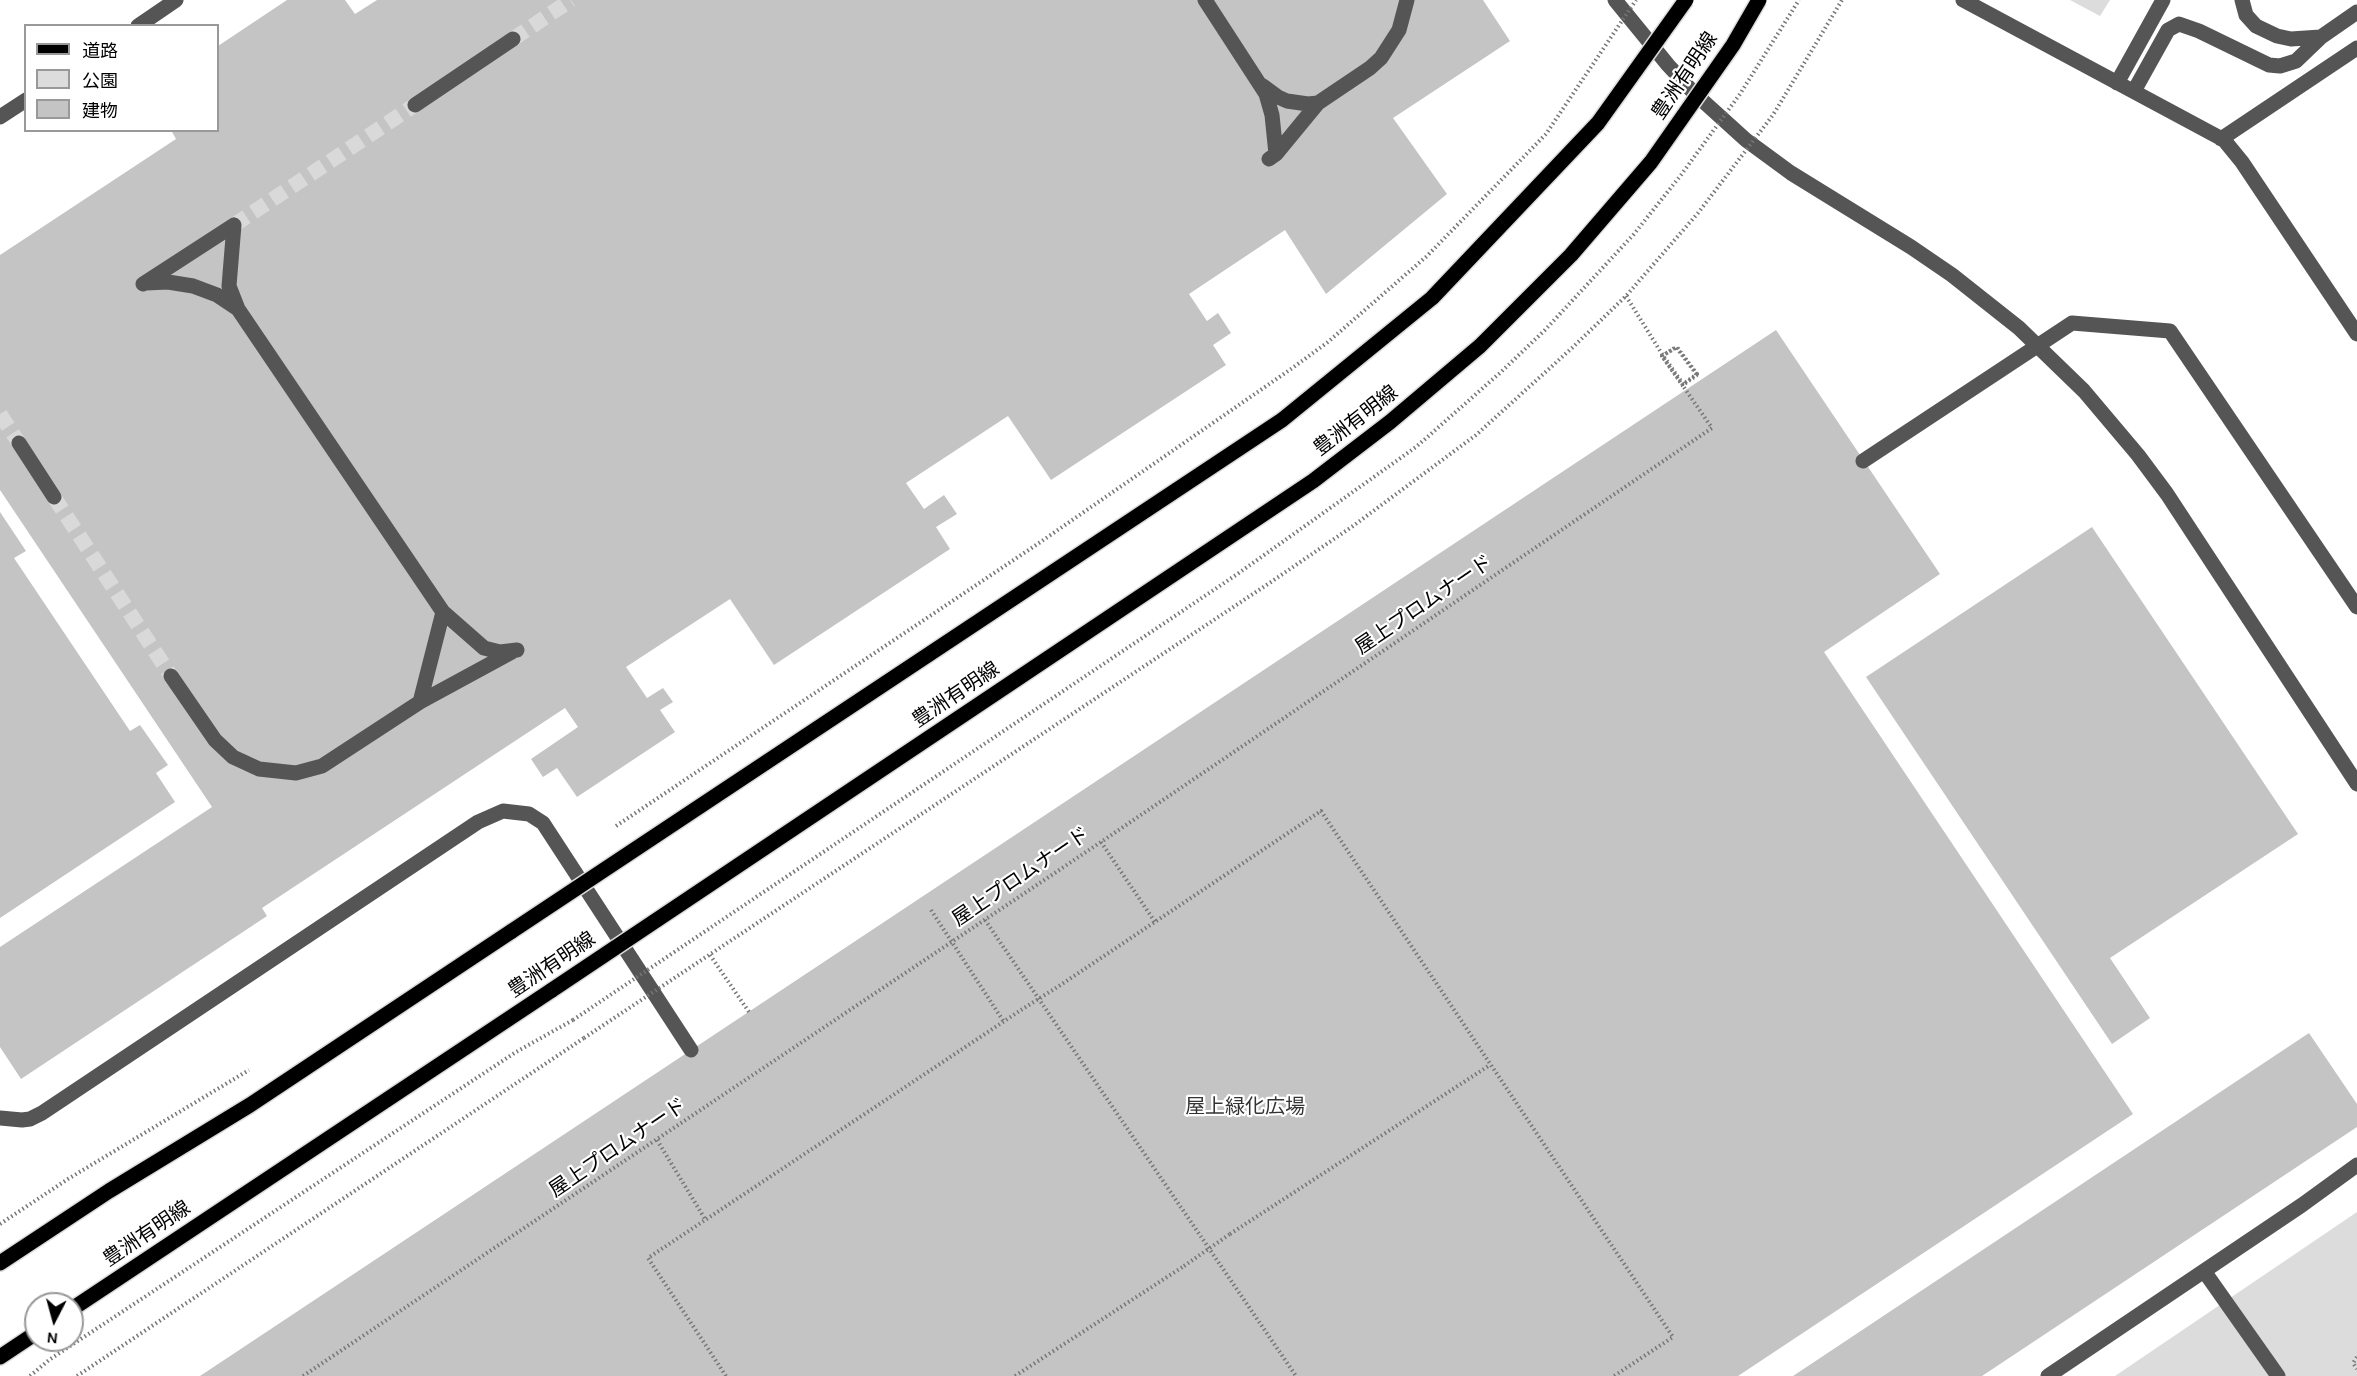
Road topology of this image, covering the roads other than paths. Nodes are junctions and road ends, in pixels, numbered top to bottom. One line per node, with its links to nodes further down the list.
1 (176, 0): 11 (street)
2 (1205, 0): 16 (street)
3 (1407, 0): 19 (street)
4 (1615, 0): 32 (street)
5 (1686, 0): 36 (main road, 豊洲有明線, bridge)
6 (1759, 0): 38 (main road, 豊洲有明線, bridge)
7 (1963, 0): 15 (street)
8 (2163, 0): 15 (street)
9 (2242, 0): 12 (street)
10 (2357, 12): 12 (street)
11 (141, 24)
12 (2321, 36): 17 (street)
13 (513, 39): 20 (street)
14 (2357, 48): 22 (street)
15 (2117, 83): 17 (street)
16 (1261, 84): 19 (street); 19 (street)
17 (2133, 91): 22 (street)
18 (24, 101): 21 (street)
19 (1318, 103)
20 (415, 105)
21 (0, 117)
22 (2221, 139): 24 (street)
23 (238, 309): 23 (street); 29 (street)
24 (2357, 334)
25 (19, 443): 27 (street)
26 (1863, 461): 28 (street, bridge)
27 (54, 497)
28 (2357, 607)
29 (443, 612): 31 (street); 31 (street)
30 (171, 676): 31 (street)
31 (420, 702)
32 (2357, 784)
33 (691, 1050): 34 (street)
34 (0, 1118)
35 (2357, 1165): 37 (street)
36 (0, 1263)
37 (2204, 1271): 41 (street); 42 (street)
38 (84, 1301)
39 (24, 1341): 40 (main road)
40 (0, 1357)
41 (2048, 1376)
42 (2278, 1376)

